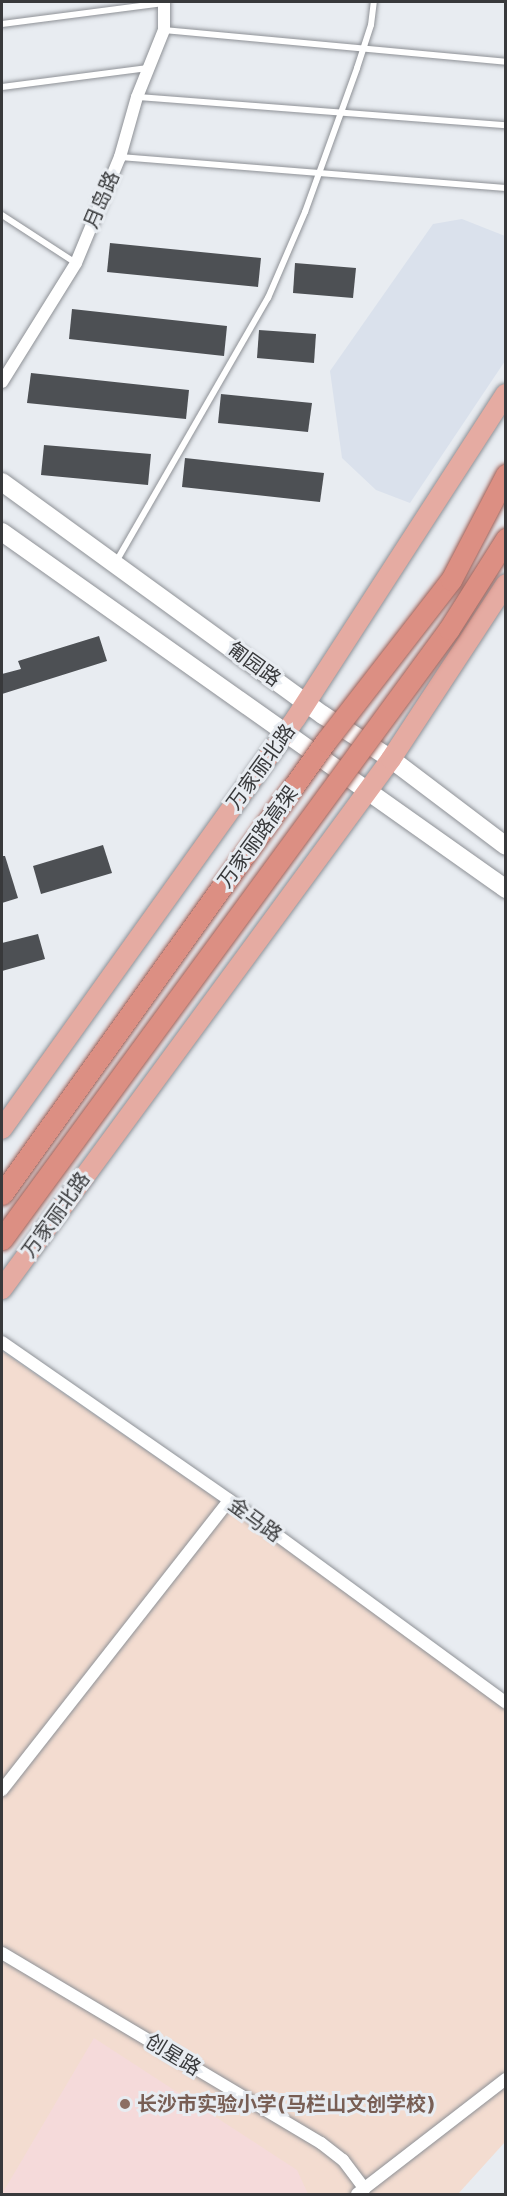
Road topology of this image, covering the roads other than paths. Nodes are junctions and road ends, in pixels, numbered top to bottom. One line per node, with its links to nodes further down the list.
1 (164, 2): 3 (lane); 4 (street, 月岛路)
2 (374, 2): 5 (lane)
3 (2, 24)
4 (164, 30): 5 (lane); 7 (street, 月岛路)
5 (364, 49): 6 (lane); 10 (lane)
6 (506, 62)
7 (148, 68): 8 (lane); 9 (street, 月岛路)
8 (2, 87)
9 (137, 97): 10 (lane); 12 (street, 月岛路)
10 (342, 110): 11 (lane); 13 (lane)
11 (506, 125)
12 (120, 157): 13 (lane); 16 (street, 月岛路)
13 (319, 173): 14 (lane); 23 (lane)
14 (506, 188)
15 (2, 215): 16 (lane)
16 (76, 263): 17 (street, 月岛路)
17 (2, 382)
18 (506, 394): 25 (main road, 万家丽北路)
19 (506, 476): 32 (highway, 万家丽路高架, bridge)
20 (2, 483): 23 (main road, 匍园路)
21 (2, 532): 26 (main road, 匍园路)
22 (506, 539): 33 (highway, 万家丽路高架, bridge)
23 (115, 564): 25 (main road, 匍园路)
24 (506, 585): 27 (main road, 万家丽北路)
25 (307, 702): 26 (main road, 万家丽北路); 27 (main road, 匍园路)
26 (285, 734): 28 (main road, 匍园路); 31 (main road, 万家丽北路)
27 (391, 759): 28 (main road, 万家丽北路); 29 (main road, 匍园路)
28 (368, 789): 30 (main road, 匍园路); 34 (main road, 万家丽北路)
29 (506, 846)
30 (506, 889)
31 (2, 1129)
32 (2, 1194)
33 (2, 1239)
34 (2, 1289)
35 (2, 1342): 36 (street, 金马路)
36 (229, 1500): 37 (street, 金马路); 38 (street)
37 (506, 1703)
38 (2, 1790)
39 (2, 1953): 41 (street, 创星路)
40 (506, 2079): 41 (street)
41 (361, 2192)

